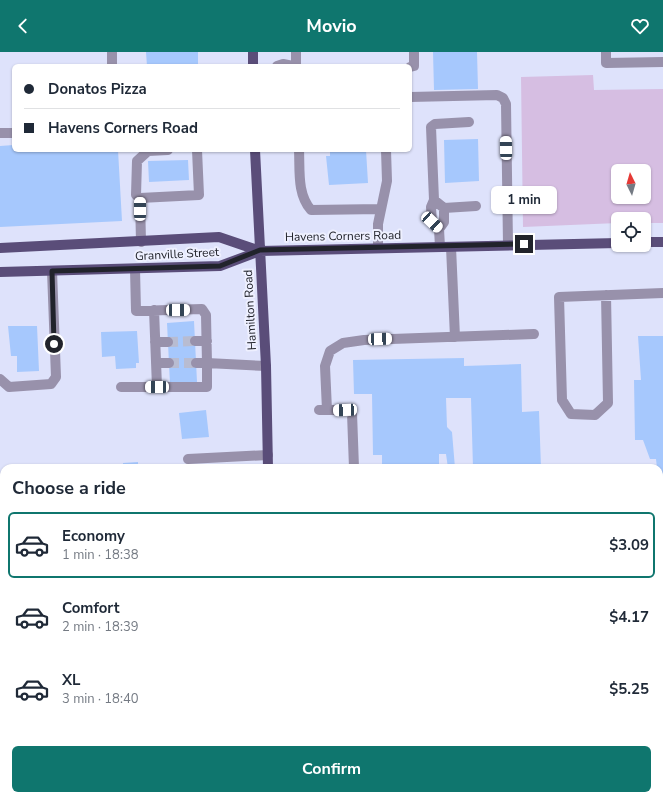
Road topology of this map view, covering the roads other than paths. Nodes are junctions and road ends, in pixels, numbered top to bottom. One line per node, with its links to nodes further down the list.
1 (112, 52): 7 (street)
2 (253, 52): 8 (main road)
3 (296, 52): 9 (street)
4 (414, 52): 10 (street)
5 (606, 52): 6 (street)
6 (663, 62)
7 (112, 64)
8 (253, 64)
9 (296, 64)
10 (412, 66)
11 (412, 97): 30 (street)
12 (469, 122): 21 (street)
13 (0, 133): 14 (street)
14 (12, 133)
15 (147, 152): 20 (street)
16 (197, 152): 20 (street)
17 (255, 152): 35 (main road, Hamilton Road)
18 (299, 152): 24 (street)
19 (386, 152): 24 (street)
20 (140, 198): 26 (street)
21 (434, 200): 23 (street); 25 (street)
22 (476, 206): 23 (street)
23 (444, 208): 25 (street)
24 (381, 209): 34 (street)
25 (439, 229): 31 (street)
26 (141, 242): 33 (main road, Granville Street); 35 (main road, Granville Street)
27 (651, 242): 28 (main road)
28 (663, 242)
29 (611, 243): 30 (main road, Havens Corners Road)
30 (508, 245): 32 (main road, Havens Corners Road)
31 (440, 247): 32 (main road, Havens Corners Road); 34 (main road, Havens Corners Road)
32 (451, 247): 43 (street)
33 (0, 248)
34 (378, 248): 35 (main road, Havens Corners Road)
35 (260, 250): 36 (main road, Granville Street); 52 (main road, Hamilton Road)
36 (135, 269): 37 (main road, Granville Street); 41 (street)
37 (52, 271): 38 (main road, Granville Street); 53 (street)
38 (0, 272)
39 (663, 293): 40 (street)
40 (606, 295): 40 (street)
41 (154, 310): 45 (street); 46 (street)
42 (534, 334): 43 (street)
43 (455, 337): 59 (street)
44 (195, 341): 45 (street)
45 (207, 341): 51 (street)
46 (155, 342): 47 (street); 48 (street)
47 (168, 342)
48 (156, 363): 49 (street); 55 (street)
49 (169, 363)
50 (196, 363): 51 (street)
51 (206, 363): 52 (street); 55 (street)
52 (266, 366): 56 (main road, Hamilton Road)
53 (0, 379)
54 (122, 387): 55 (street)
55 (157, 387)
56 (268, 455): 57 (street); 58 (main road, Hamilton Road)
57 (188, 459)
58 (268, 464)
59 (354, 464)

